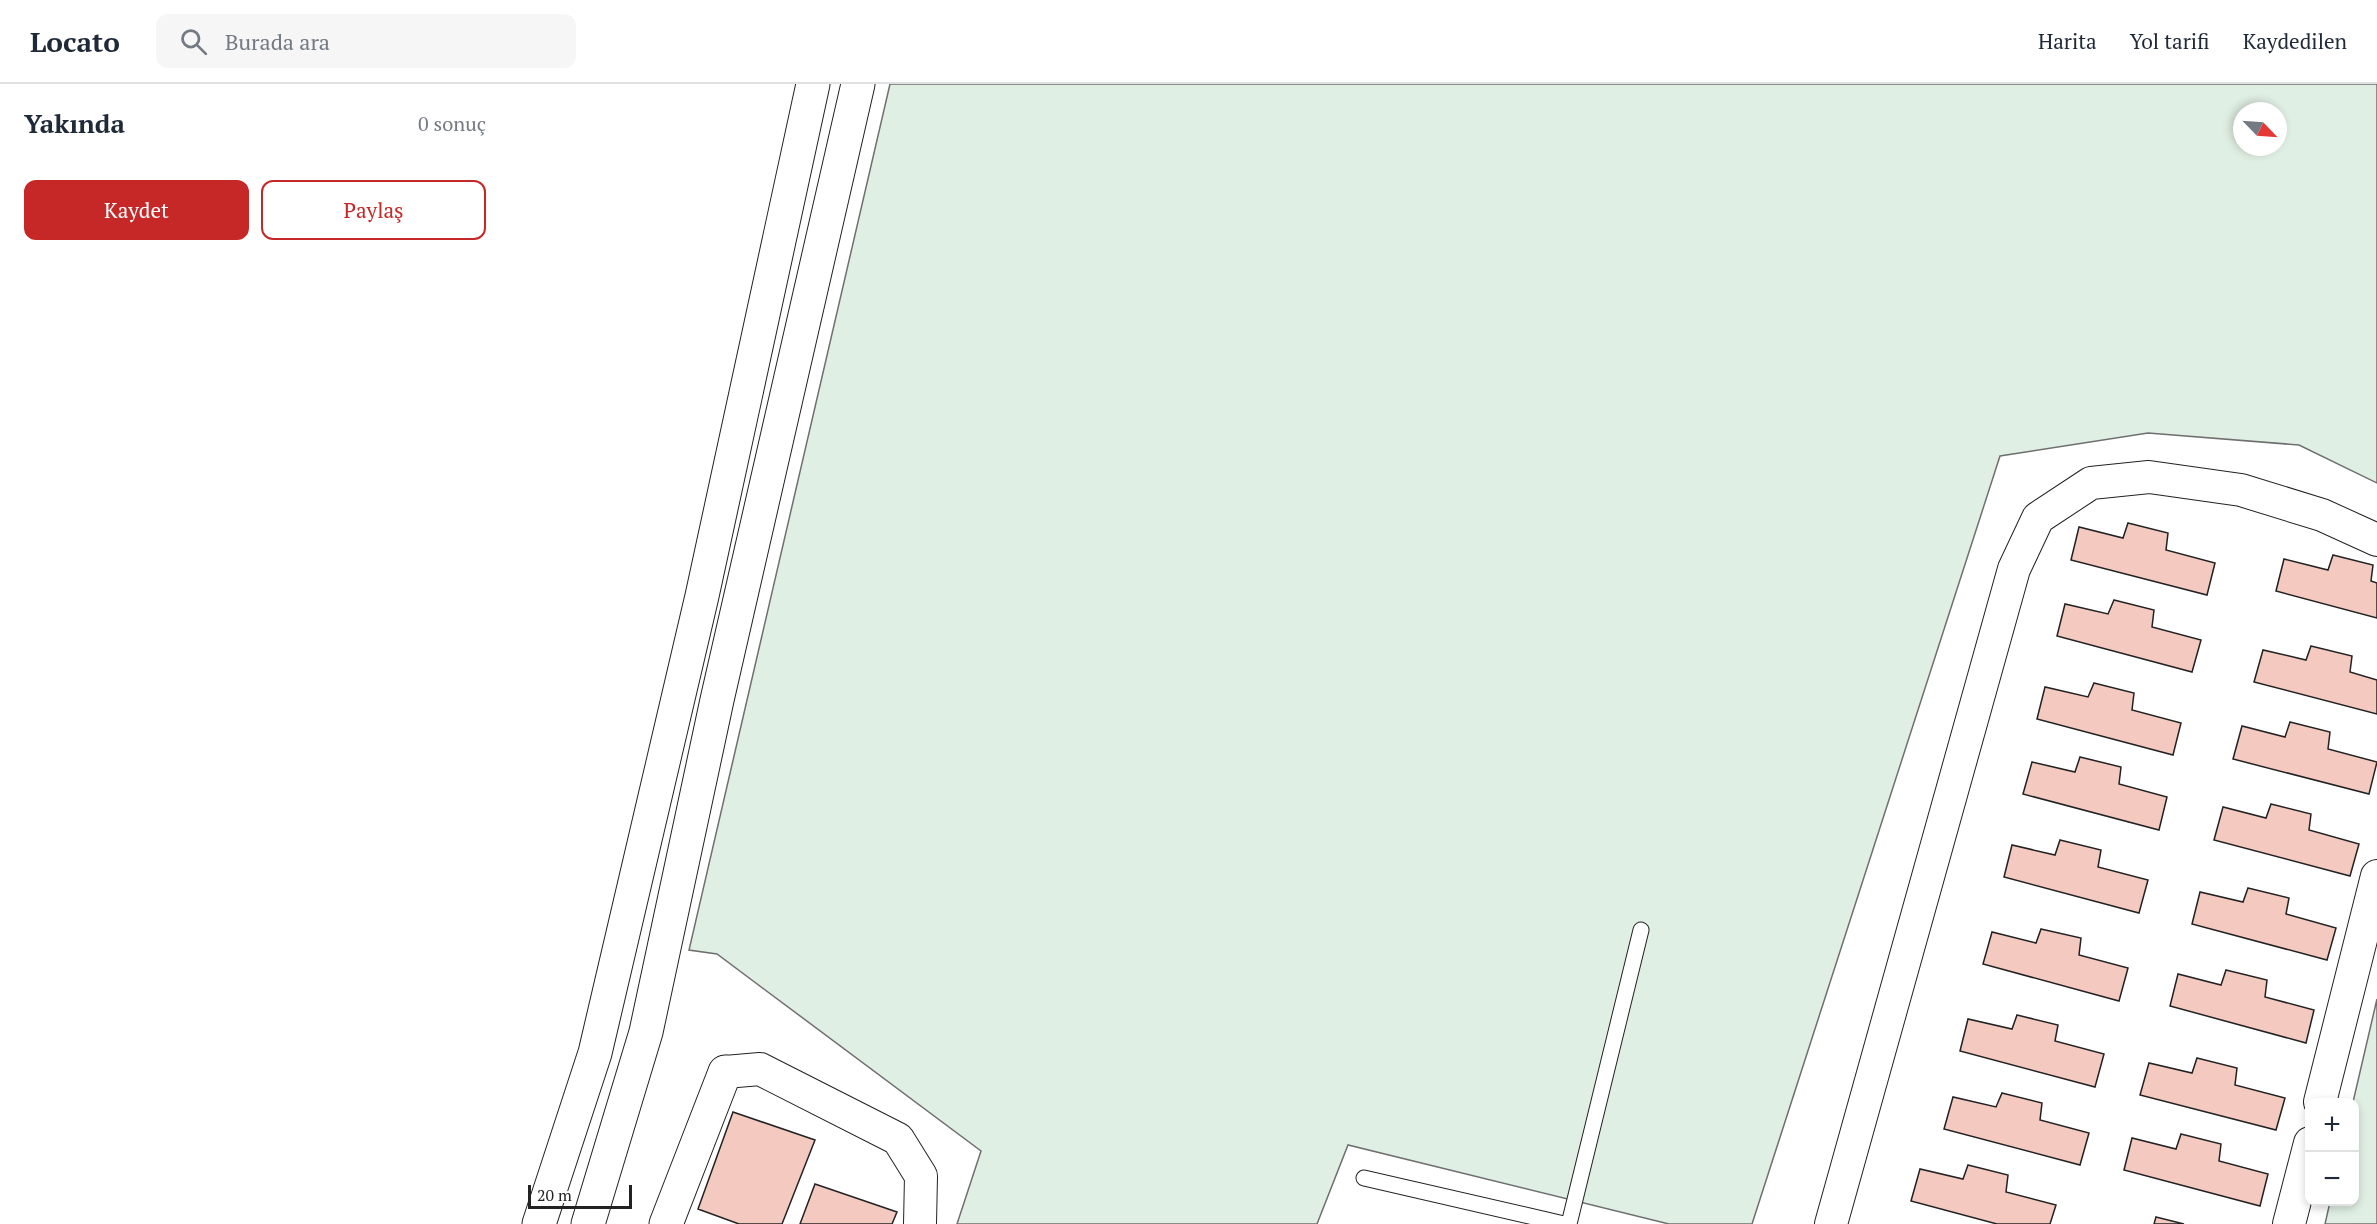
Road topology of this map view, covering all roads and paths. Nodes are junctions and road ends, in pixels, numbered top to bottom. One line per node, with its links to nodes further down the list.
1 (813, 84): 10 (main road)
2 (858, 84): 11 (main road)
3 (2377, 540): 16 (street)
4 (2377, 876): 7 (street)
5 (1641, 930): 15 (lane)
6 (725, 1072): 12 (main road); 13 (street)
7 (2321, 1098)
8 (2308, 1152): 17 (street)
9 (1364, 1178): 14 (lane)
10 (539, 1224)
11 (588, 1224)
12 (666, 1224)
13 (920, 1224)
14 (1564, 1224)
15 (1569, 1224)
16 (1831, 1224)
17 (2289, 1224)

